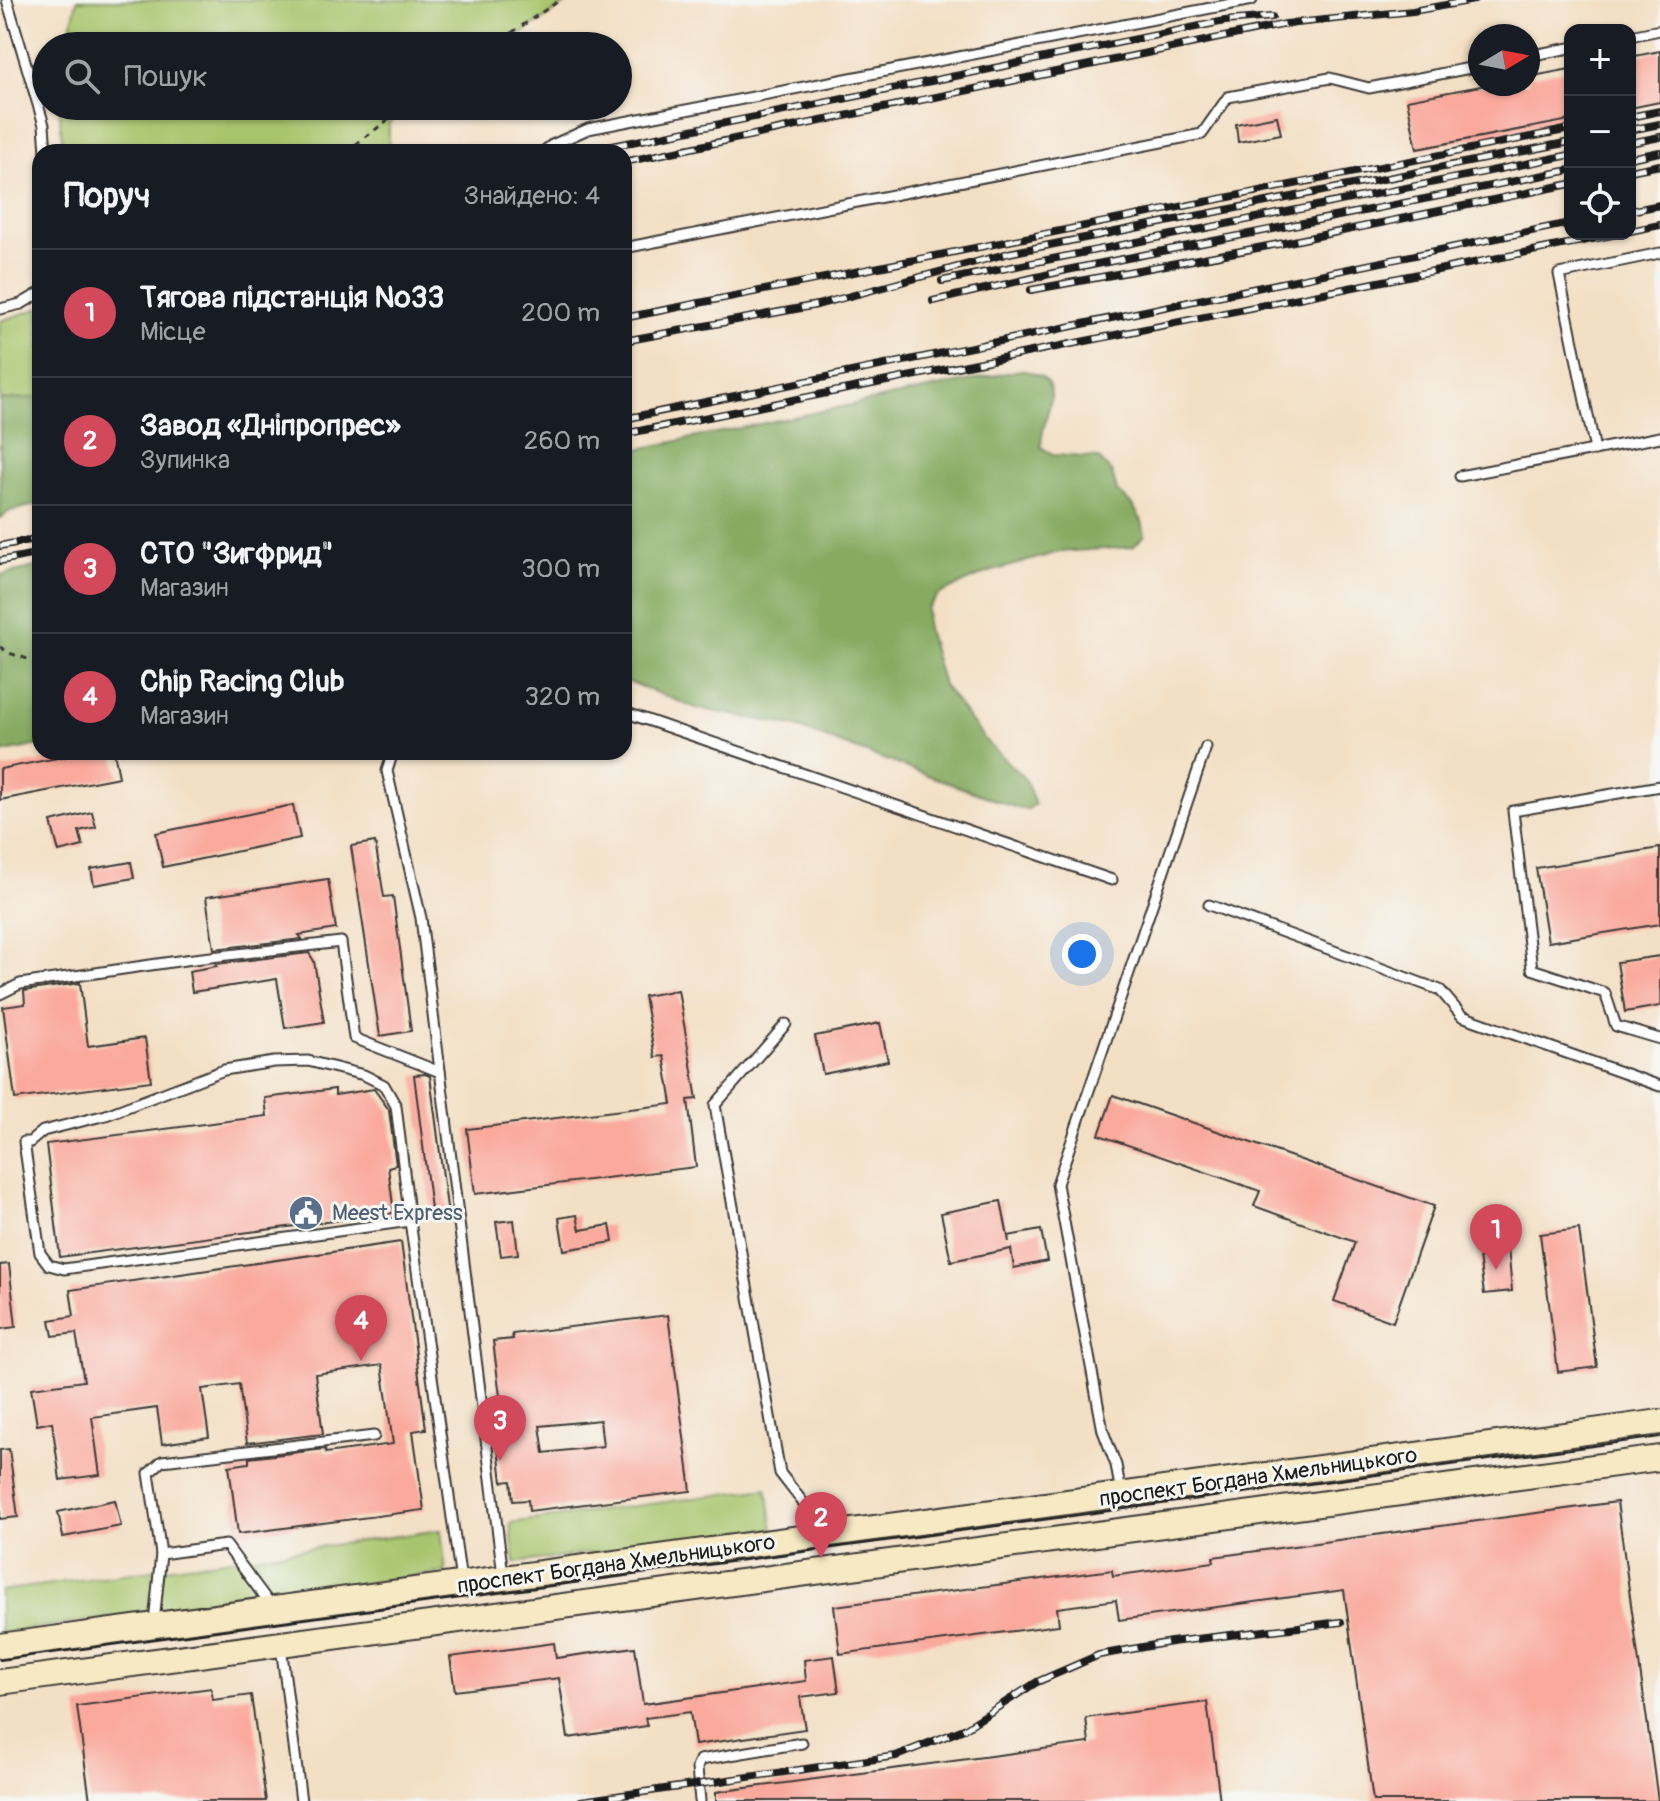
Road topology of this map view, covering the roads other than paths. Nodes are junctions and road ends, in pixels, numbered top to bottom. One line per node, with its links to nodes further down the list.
1 (7, 0): 8 (lane)
2 (1252, 0): 11 (lane)
3 (1660, 30): 4 (lane)
4 (1636, 35)
5 (1564, 49): 6 (lane)
6 (1540, 54)
7 (1468, 68): 12 (lane)
8 (32, 84)
9 (43, 120): 10 (lane)
10 (45, 144)
11 (554, 144)
12 (632, 246)
13 (1660, 253): 17 (lane)
14 (32, 298): 15 (lane)
15 (0, 309)
16 (1660, 437): 17 (lane)
17 (1595, 450): 18 (lane)
18 (1460, 476)
19 (632, 715): 23 (lane)
20 (1206, 747): 34 (lane)
21 (390, 760): 28 (lane)
22 (1660, 786): 27 (lane)
23 (1112, 880)
24 (1209, 905): 29 (lane)
25 (0, 994): 28 (lane)
26 (786, 1024): 35 (lane)
27 (1660, 1039)
28 (440, 1072): 37 (lane)
29 (1660, 1086)
30 (410, 1221): 30 (lane); 38 (lane)
31 (1660, 1422): 34 (main road, проспект Богдана Хмельницького)
32 (374, 1436): 36 (lane)
33 (1660, 1458): 41 (main road, проспект Богдана Хмельницького)
34 (1122, 1496): 35 (main road, проспект Богдана Хмельницького)
35 (829, 1535): 37 (main road, проспект Богдана Хмельницького)
36 (161, 1554): 39 (lane); 40 (lane)
37 (503, 1578): 38 (main road, проспект Богдана Хмельницького)
38 (462, 1584): 39 (main road, проспект Богдана Хмельницького)
39 (275, 1610): 40 (main road, проспект Богдана Хмельницького)
40 (154, 1626): 42 (main road, проспект Богдана Хмельницького)
41 (281, 1644): 43 (main road, проспект Богдана Хмельницького); 45 (lane)
42 (0, 1646)
43 (0, 1682)
44 (802, 1743): 46 (lane)
45 (301, 1801)
46 (700, 1801)

